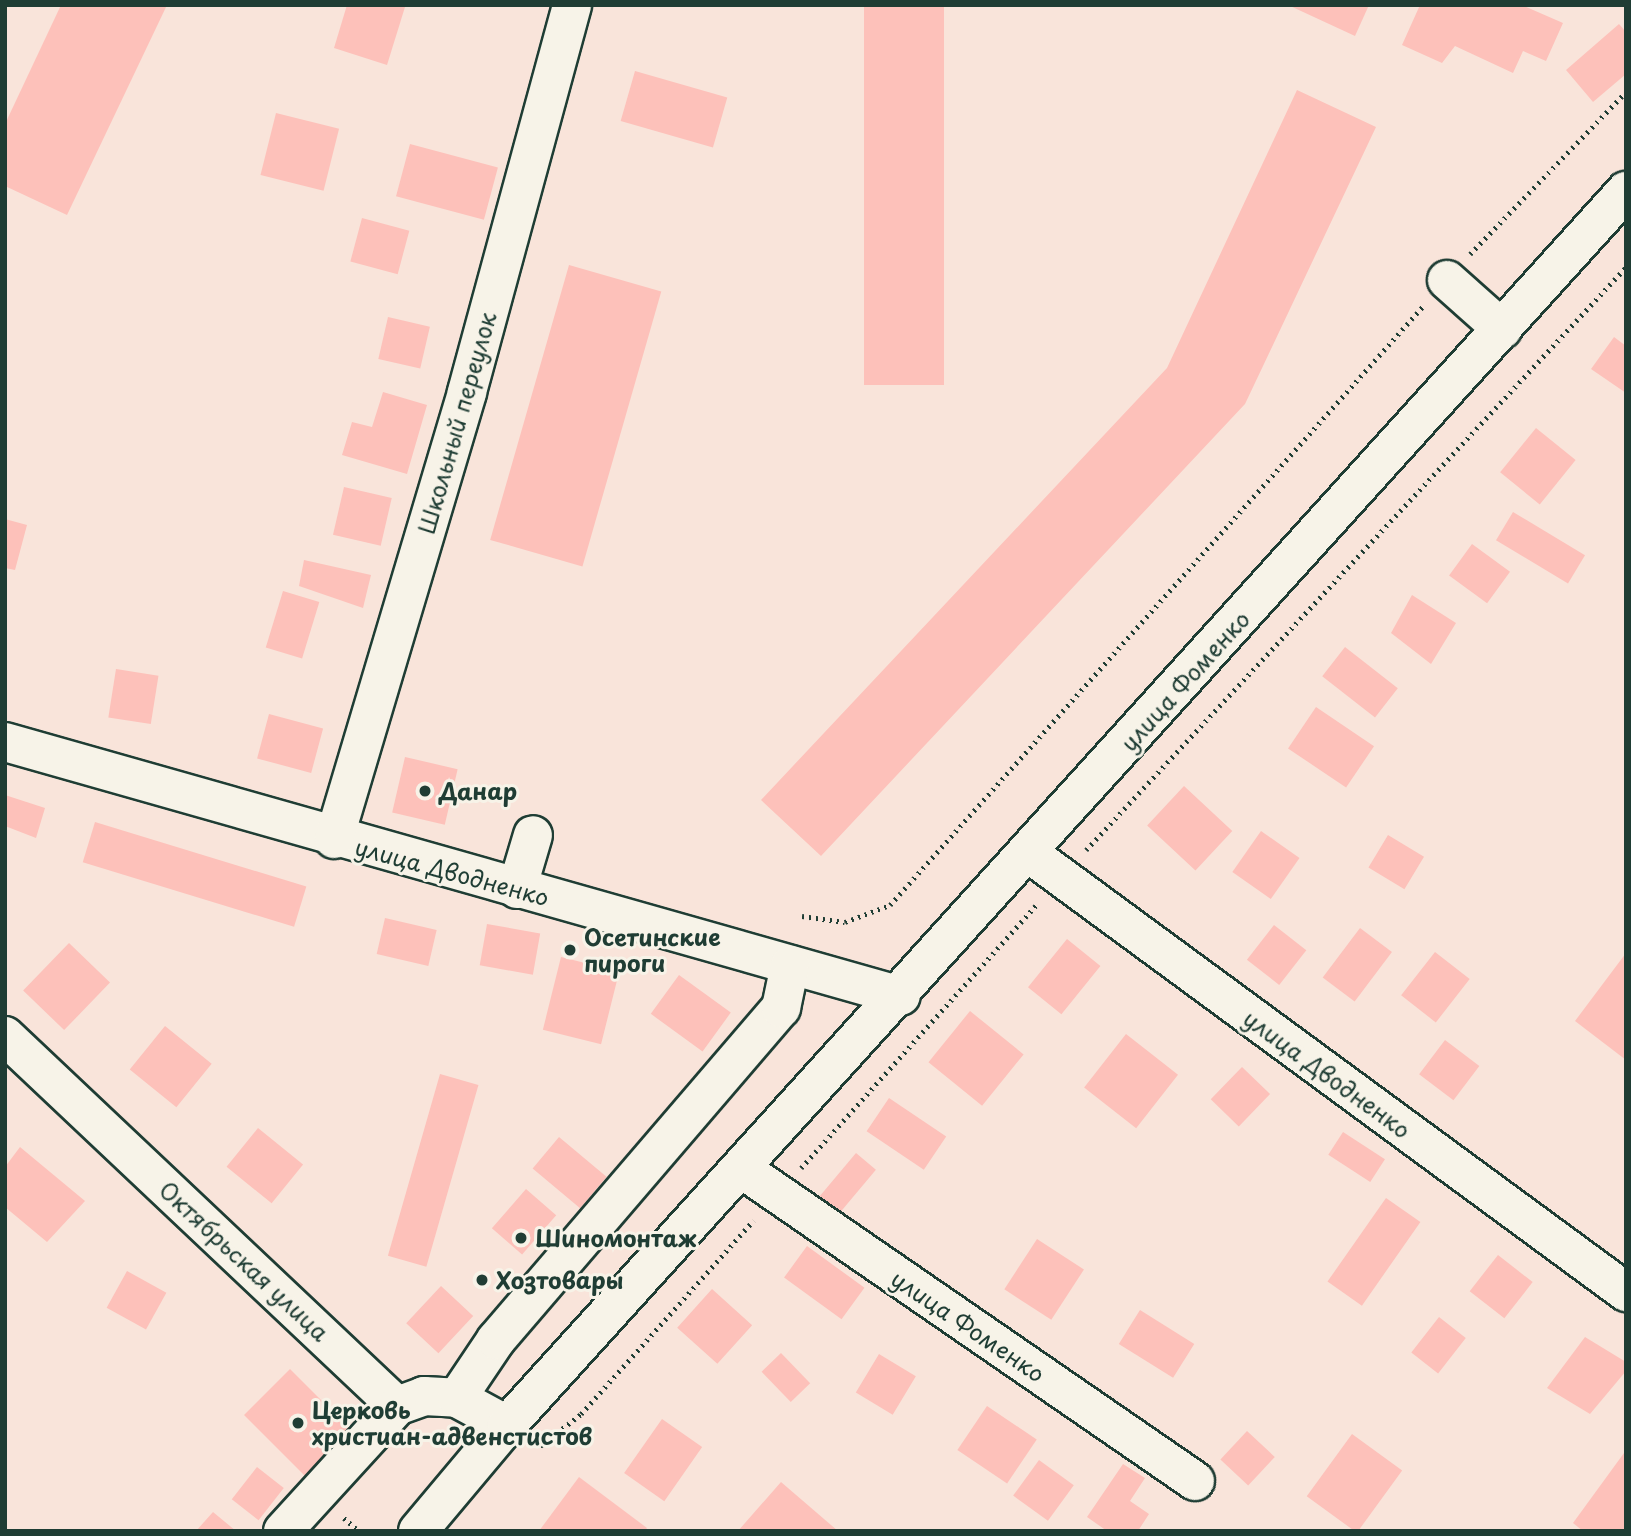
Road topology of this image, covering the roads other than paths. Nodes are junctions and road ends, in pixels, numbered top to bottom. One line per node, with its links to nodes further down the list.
1 (572, 5): 7 (street, Школьный переулок)
2 (1626, 191): 4 (street, улица Фоменко)
3 (1447, 279): 4 (street)
4 (1502, 329): 8 (street, улица Фоменко)
5 (5, 742): 7 (street, улица Дводненко)
6 (533, 835): 9 (street)
7 (334, 839): 9 (street, улица Дводненко)
8 (1030, 854): 11 (street, улица Фоменко); 14 (street, улица Дводненко)
9 (517, 890): 10 (street, улица Дводненко)
10 (790, 965): 11 (street, улица Дводненко); 15 (street)
11 (901, 996): 13 (street, улица Фоменко)
12 (5, 1036): 16 (street, Октябрьская улица)
13 (742, 1169): 17 (street, улица Фоменко); 18 (street, улица Фоменко)
14 (1626, 1292)
15 (457, 1398): 16 (street); 17 (street)
16 (397, 1406): 19 (street)
17 (507, 1425): 20 (street, улица Фоменко)
18 (1195, 1481)
19 (283, 1531)
20 (418, 1531)

